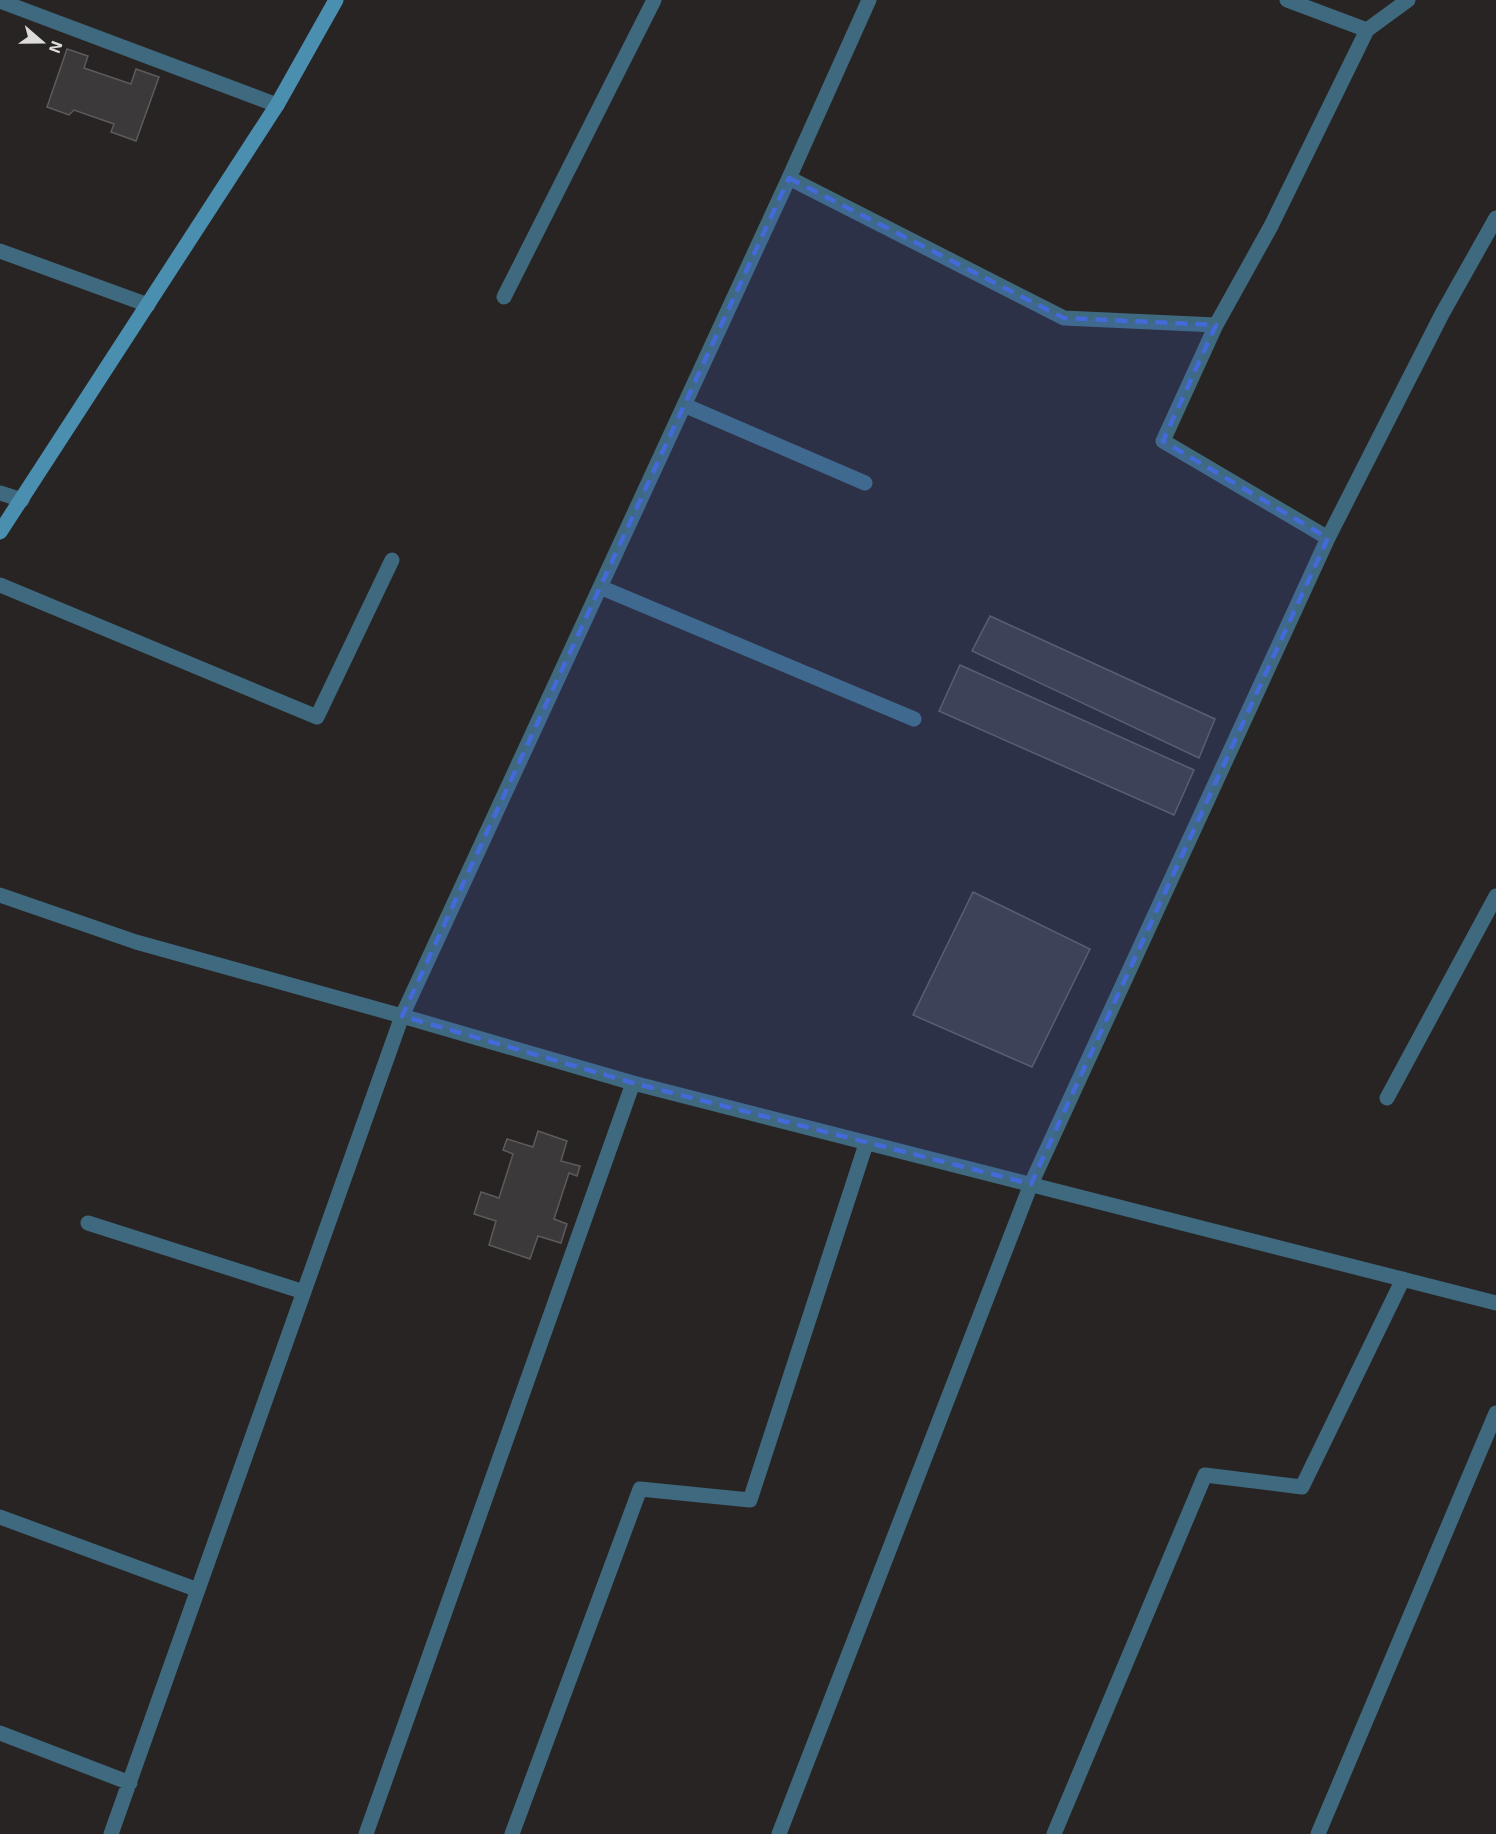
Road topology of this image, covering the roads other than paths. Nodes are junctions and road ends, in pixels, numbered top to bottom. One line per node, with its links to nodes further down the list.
1 (336, 0): 8 (street)
2 (654, 0): 12 (street)
3 (869, 0): 9 (street)
4 (1287, 0): 7 (street)
5 (1408, 0): 7 (street)
6 (0, 2): 8 (street)
7 (1367, 30): 14 (street)
8 (277, 105): 13 (street)
9 (789, 178): 14 (street); 15 (street)
10 (1496, 218): 20 (street)
11 (0, 251): 13 (street)
12 (504, 297)
13 (148, 305): 18 (street)
14 (1216, 325): 20 (street)
15 (684, 405): 16 (street); 23 (street)
16 (865, 483)
17 (0, 493): 18 (street)
18 (22, 500): 19 (street)
19 (0, 532)
20 (1328, 538): 31 (street)
21 (392, 560): 22 (street)
22 (0, 585)
23 (600, 587): 24 (street); 27 (street)
24 (914, 719)
25 (0, 895): 27 (street)
26 (1496, 896): 29 (street)
27 (402, 1016): 28 (street); 34 (street)
28 (633, 1083): 30 (street); 42 (street)
29 (1387, 1098)
30 (866, 1144): 31 (street); 43 (street)
31 (1031, 1184): 33 (street); 44 (street)
32 (88, 1223): 34 (street)
33 (1403, 1279): 35 (street); 45 (street)
34 (304, 1292): 38 (street)
35 (1496, 1303)
36 (1496, 1413): 46 (street)
37 (0, 1517): 38 (street)
38 (198, 1590): 40 (street)
39 (0, 1733): 40 (street)
40 (130, 1783): 41 (street)
41 (111, 1834)
42 (366, 1834)
43 (512, 1834)
44 (779, 1834)
45 (1054, 1834)
46 (1318, 1834)

